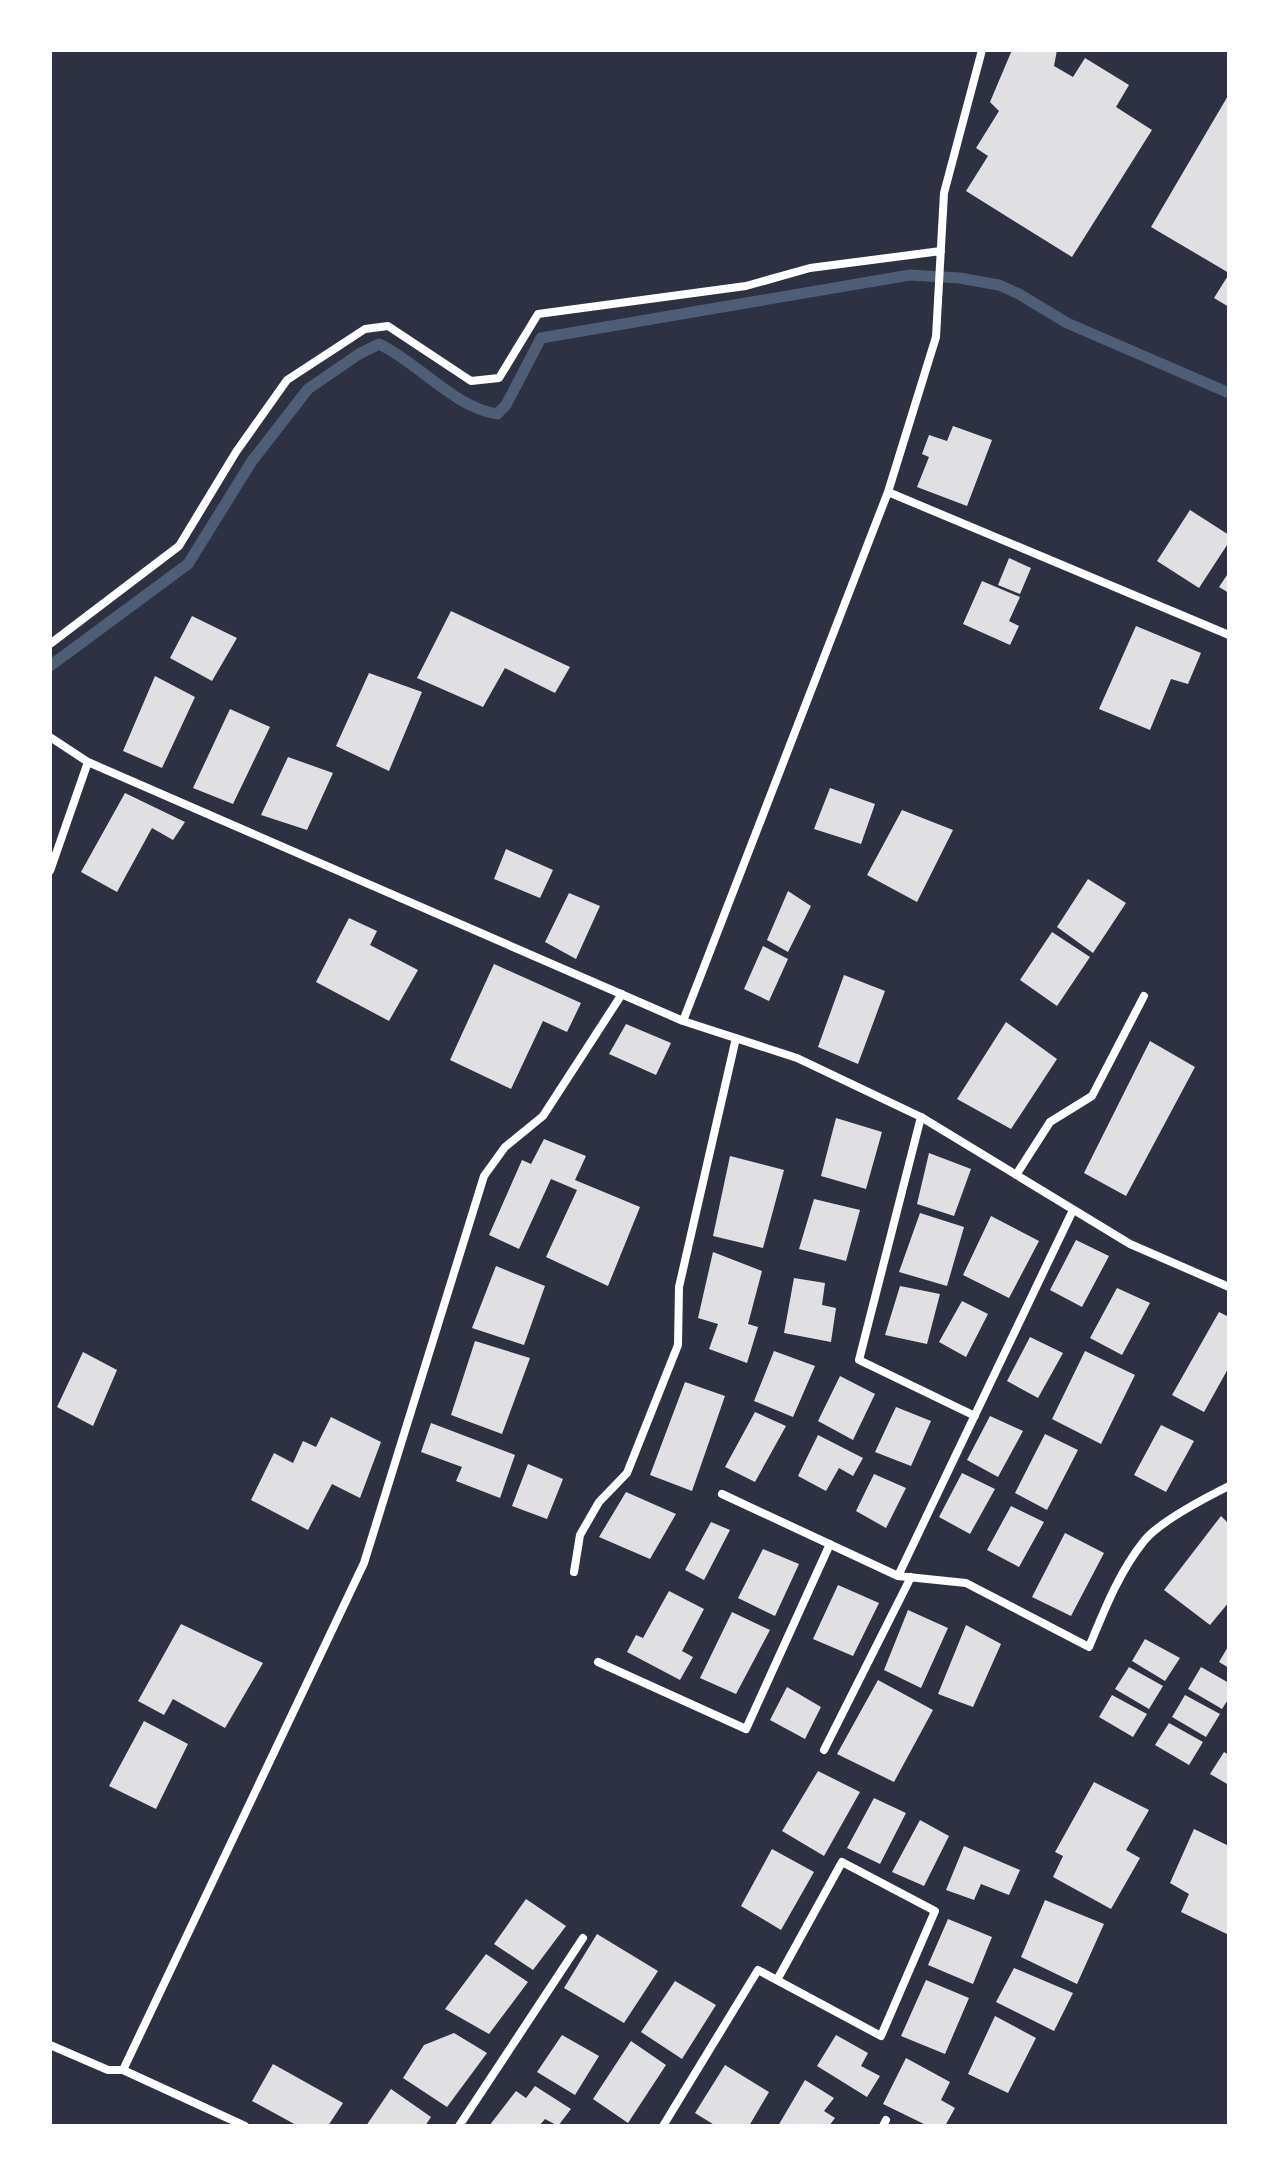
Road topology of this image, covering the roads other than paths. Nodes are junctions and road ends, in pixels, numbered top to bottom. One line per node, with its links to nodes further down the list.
1 (982, 50): 2 (street)
2 (941, 251): 3 (street); 5 (street)
3 (888, 492): 4 (street); 11 (street)
4 (1229, 635)
5 (50, 644)
6 (50, 737): 7 (street)
7 (88, 762): 8 (street); 9 (street)
8 (50, 871)
9 (622, 994): 11 (street); 29 (street)
10 (1144, 996): 14 (street)
11 (683, 1021): 12 (street)
12 (736, 1038): 13 (street); 21 (street)
13 (921, 1117): 14 (street); 17 (street)
14 (1016, 1175): 15 (street)
15 (1073, 1210): 16 (street); 17 (street)
16 (1229, 1287)
17 (975, 1416): 22 (street)
18 (1229, 1486): 23 (street)
19 (722, 1494): 20 (street)
20 (830, 1544): 22 (street); 24 (street)
21 (574, 1572)
22 (898, 1576): 23 (street)
23 (911, 1577): 25 (street)
24 (598, 1662)
25 (824, 1750)
26 (583, 1938): 32 (street)
27 (777, 1980): 27 (street); 33 (street)
28 (50, 2045): 29 (street)
29 (123, 2070): 30 (street)
30 (230, 2123): 31 (street)
31 (245, 2126)
32 (459, 2126)
33 (663, 2126)

